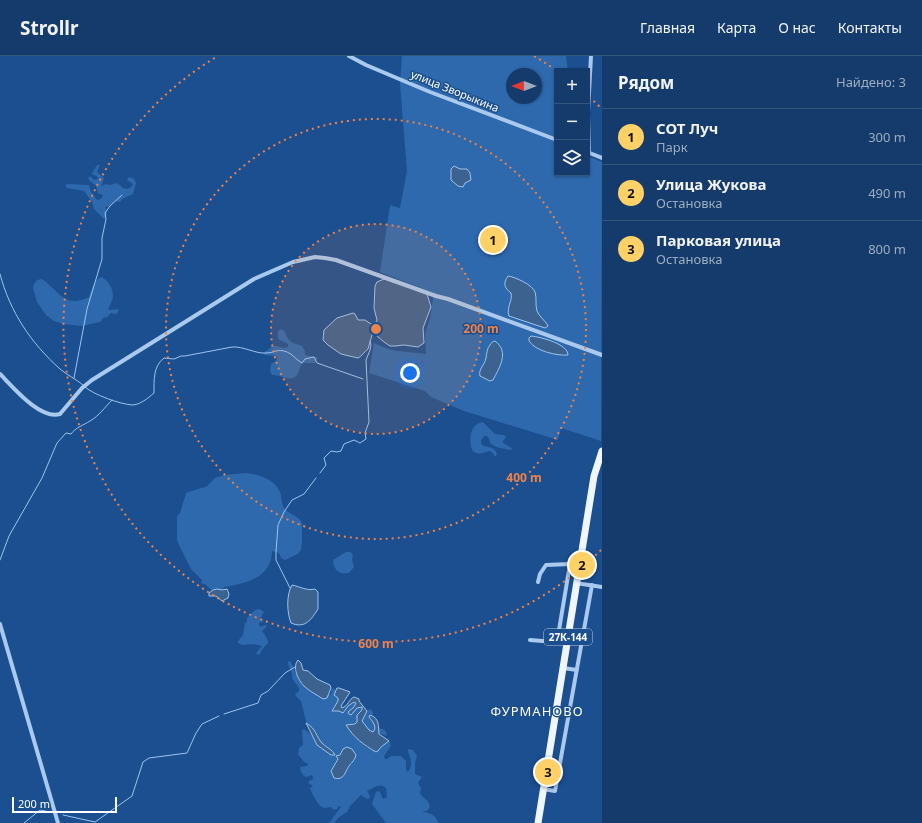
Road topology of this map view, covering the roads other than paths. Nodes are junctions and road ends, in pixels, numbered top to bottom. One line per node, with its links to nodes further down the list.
1 (349, 56): 3 (street, улица Зворыкина)
2 (591, 56): 4 (street)
3 (554, 139)
4 (588, 140)
5 (590, 153): 6 (street)
6 (602, 158)
7 (602, 355): 8 (street)
8 (1, 377)
9 (602, 452): 11 (main road, 27К-144)
10 (570, 564): 11 (street); 12 (street); 18 (street)
11 (580, 564): 13 (main road, 27К-144)
12 (538, 582)
13 (576, 583): 14 (street); 19 (main road, 27К-144)
14 (592, 585): 15 (street); 21 (street)
15 (602, 587)
16 (0, 624): 23 (street)
17 (530, 640): 18 (street)
18 (557, 642): 19 (street)
19 (566, 643): 20 (main road, 27К-144)
20 (562, 668): 21 (street); 22 (main road, 27К-144)
21 (577, 670): 22 (street)
22 (543, 789): 24 (main road, 27К-144)
23 (58, 823)
24 (538, 823)

